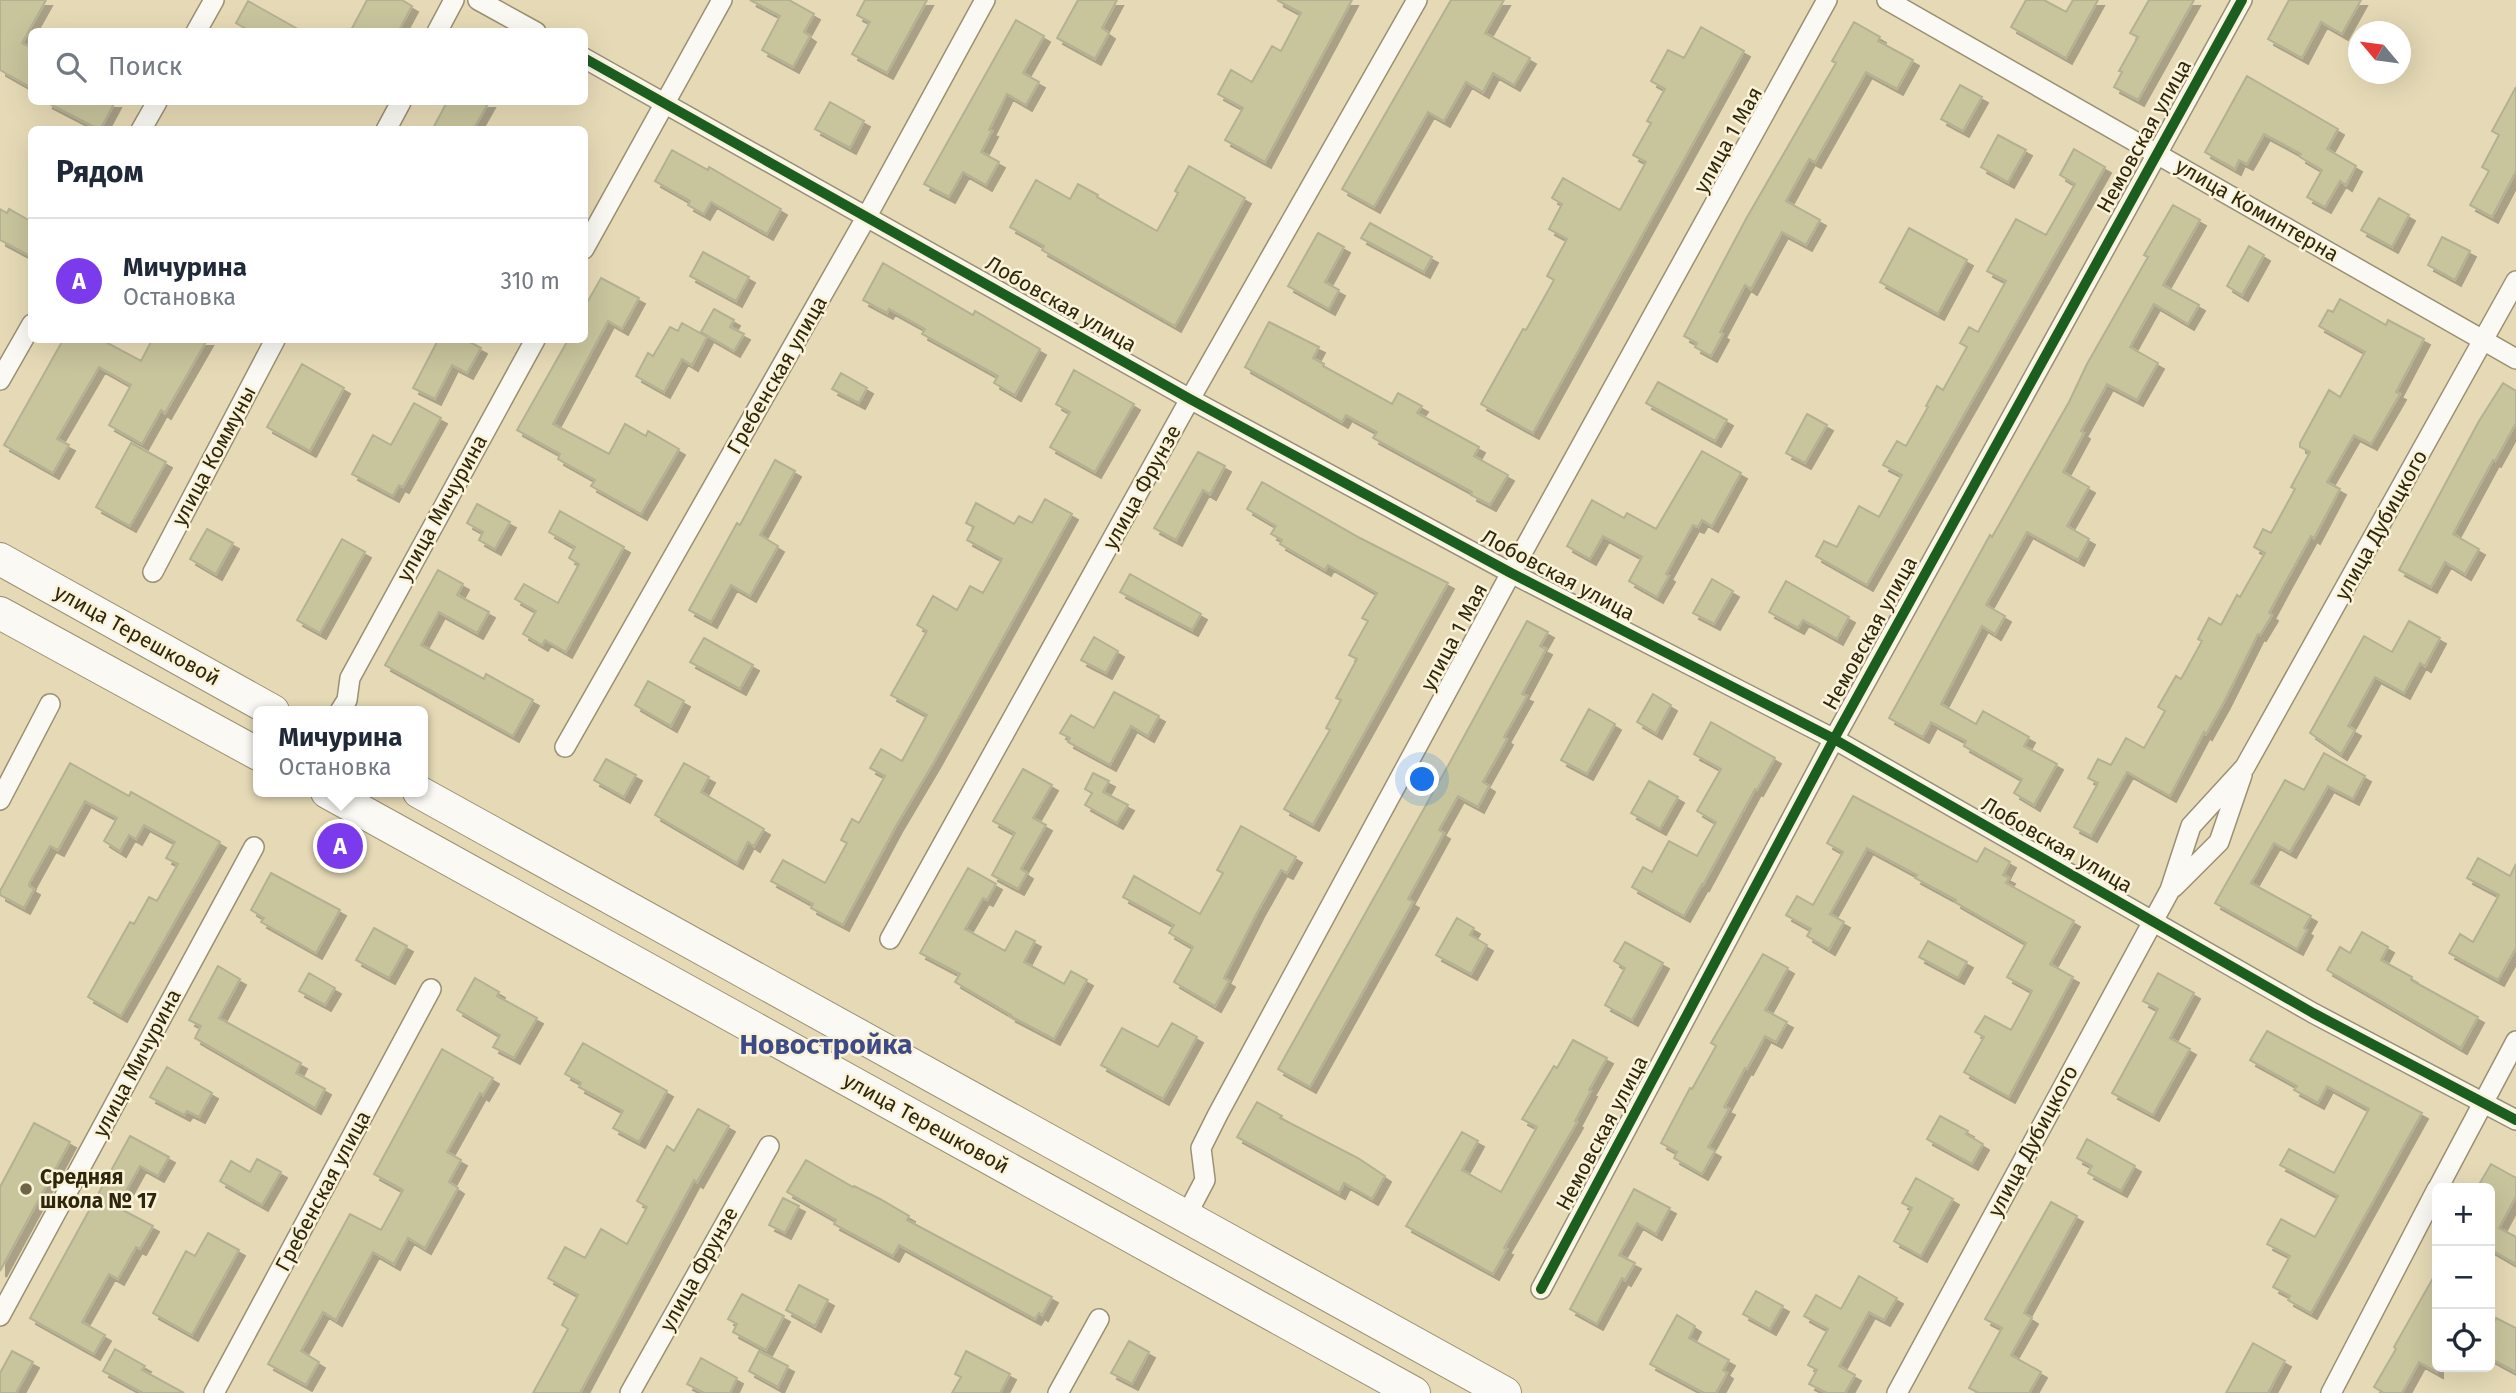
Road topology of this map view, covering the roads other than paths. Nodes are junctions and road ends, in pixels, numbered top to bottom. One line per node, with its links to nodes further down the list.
1 (214, 0): 10 (street)
2 (454, 0): 11 (street)
3 (478, 0): 12 (street)
4 (722, 0): 14 (street)
5 (985, 0): 20 (street, Гребенская улица)
6 (1417, 0): 29 (street, улица Фрунзе)
7 (1827, 0): 32 (street, улица 1 Мая)
8 (1887, 0): 19 (street, улица Коминтерна)
9 (2242, 0): 19 (street, Немовская улица)
10 (198, 28)
11 (439, 28)
12 (529, 28)
13 (588, 60): 14 (street, Лобовская улица)
14 (665, 102): 20 (street, Лобовская улица); 21 (street)
15 (155, 105): 17 (street)
16 (399, 105): 18 (street)
17 (143, 126)
18 (388, 126)
19 (2156, 152): 24 (street, улица Коминтерна); 37 (street, Немовская улица)
20 (867, 216): 29 (street, Лобовская улица); 38 (street, Гребенская улица)
21 (588, 242)
22 (2516, 281): 24 (street, улица Дубицкого)
23 (28, 331): 28 (street)
24 (2484, 341): 27 (street, улица Коминтерна); 40 (street, улица Дубицкого)
25 (273, 343): 31 (street, улица Коммуны)
26 (533, 343): 36 (street, улица Мичурина)
27 (2516, 359)
28 (0, 380)
29 (1191, 399): 32 (street, Лобовская улица); 47 (street, улица Фрунзе)
30 (0, 559): 35 (main road, улица Терешковой)
31 (153, 572)
32 (1511, 573): 37 (street, Лобовская улица); 55 (street, улица 1 Мая)
33 (0, 613): 39 (main road)
34 (50, 704): 43 (street)
35 (264, 706)
36 (343, 706)
37 (1834, 739): 46 (street, Лобовская улица); 56 (street, Немовская улица)
38 (565, 747)
39 (253, 751)
40 (2245, 767): 45 (street, улица Дубицкого); 45 (street, улица Дубицкого)
41 (336, 797): 62 (main road, улица Терешковой)
42 (428, 797): 55 (main road)
43 (0, 800)
44 (254, 847): 57 (street, улица Мичурина)
45 (2170, 890): 46 (street, улица Дубицкого)
46 (2152, 921): 50 (street, Лобовская улица); 64 (street, улица Дубицкого)
47 (890, 939)
48 (431, 989): 59 (street, Гребенская улица)
49 (2516, 1041): 50 (street)
50 (2483, 1102): 51 (street, Лобовская улица); 53 (street)
51 (2516, 1120)
52 (769, 1146): 60 (street, улица Фрунзе)
53 (2440, 1183)
54 (2432, 1199): 65 (street)
55 (1186, 1216): 63 (main road)
56 (1541, 1289)
57 (0, 1317)
58 (1099, 1319): 61 (street)
59 (214, 1393)
60 (630, 1393)
61 (1058, 1393)
62 (1415, 1393)
63 (1506, 1393)
64 (1898, 1393)
65 (2331, 1393)

